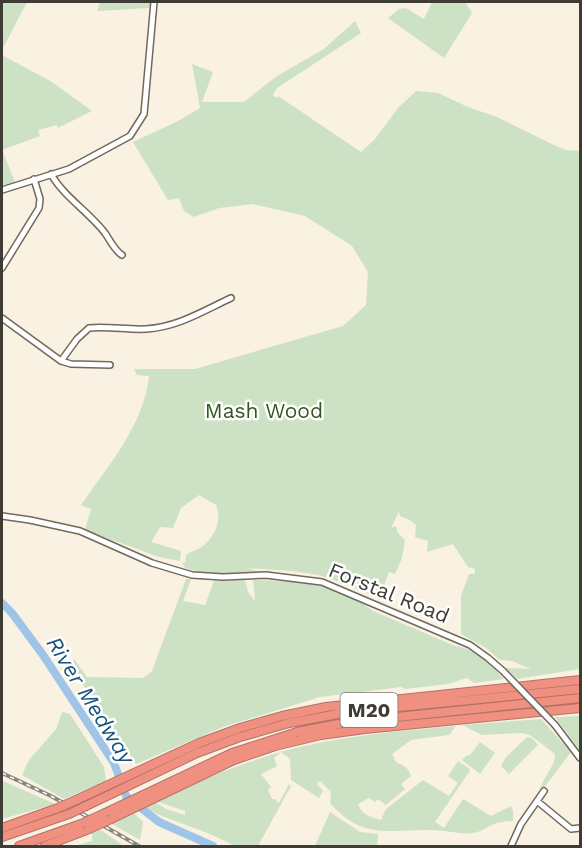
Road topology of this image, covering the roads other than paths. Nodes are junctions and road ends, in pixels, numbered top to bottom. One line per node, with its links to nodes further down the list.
1 (154, 2): 2 (street)
2 (51, 174): 3 (street); 5 (street)
3 (34, 179): 4 (street); 6 (street)
4 (2, 190)
5 (122, 255)
6 (2, 268)
7 (231, 298): 9 (street)
8 (2, 318): 9 (street)
9 (61, 361): 10 (street)
10 (110, 364)
11 (2, 516): 16 (street, Forstal Road, bridge)
12 (580, 678): 17 (highway, M20)
13 (580, 689): 17 (highway, M20)
14 (580, 698): 18 (highway, M20)
15 (580, 709): 18 (highway, M20)
16 (580, 758)
17 (163, 764): 22 (highway, M20, bridge); 24 (highway, M20, bridge)
18 (174, 783): 21 (highway, M20)
19 (544, 791): 20 (street)
20 (537, 801): 23 (street); 27 (street)
21 (118, 811): 25 (highway, M20, bridge); 26 (highway, M20, bridge)
22 (2, 828)
23 (580, 828)
24 (2, 837)
25 (19, 846)
26 (45, 846)
27 (511, 846)

